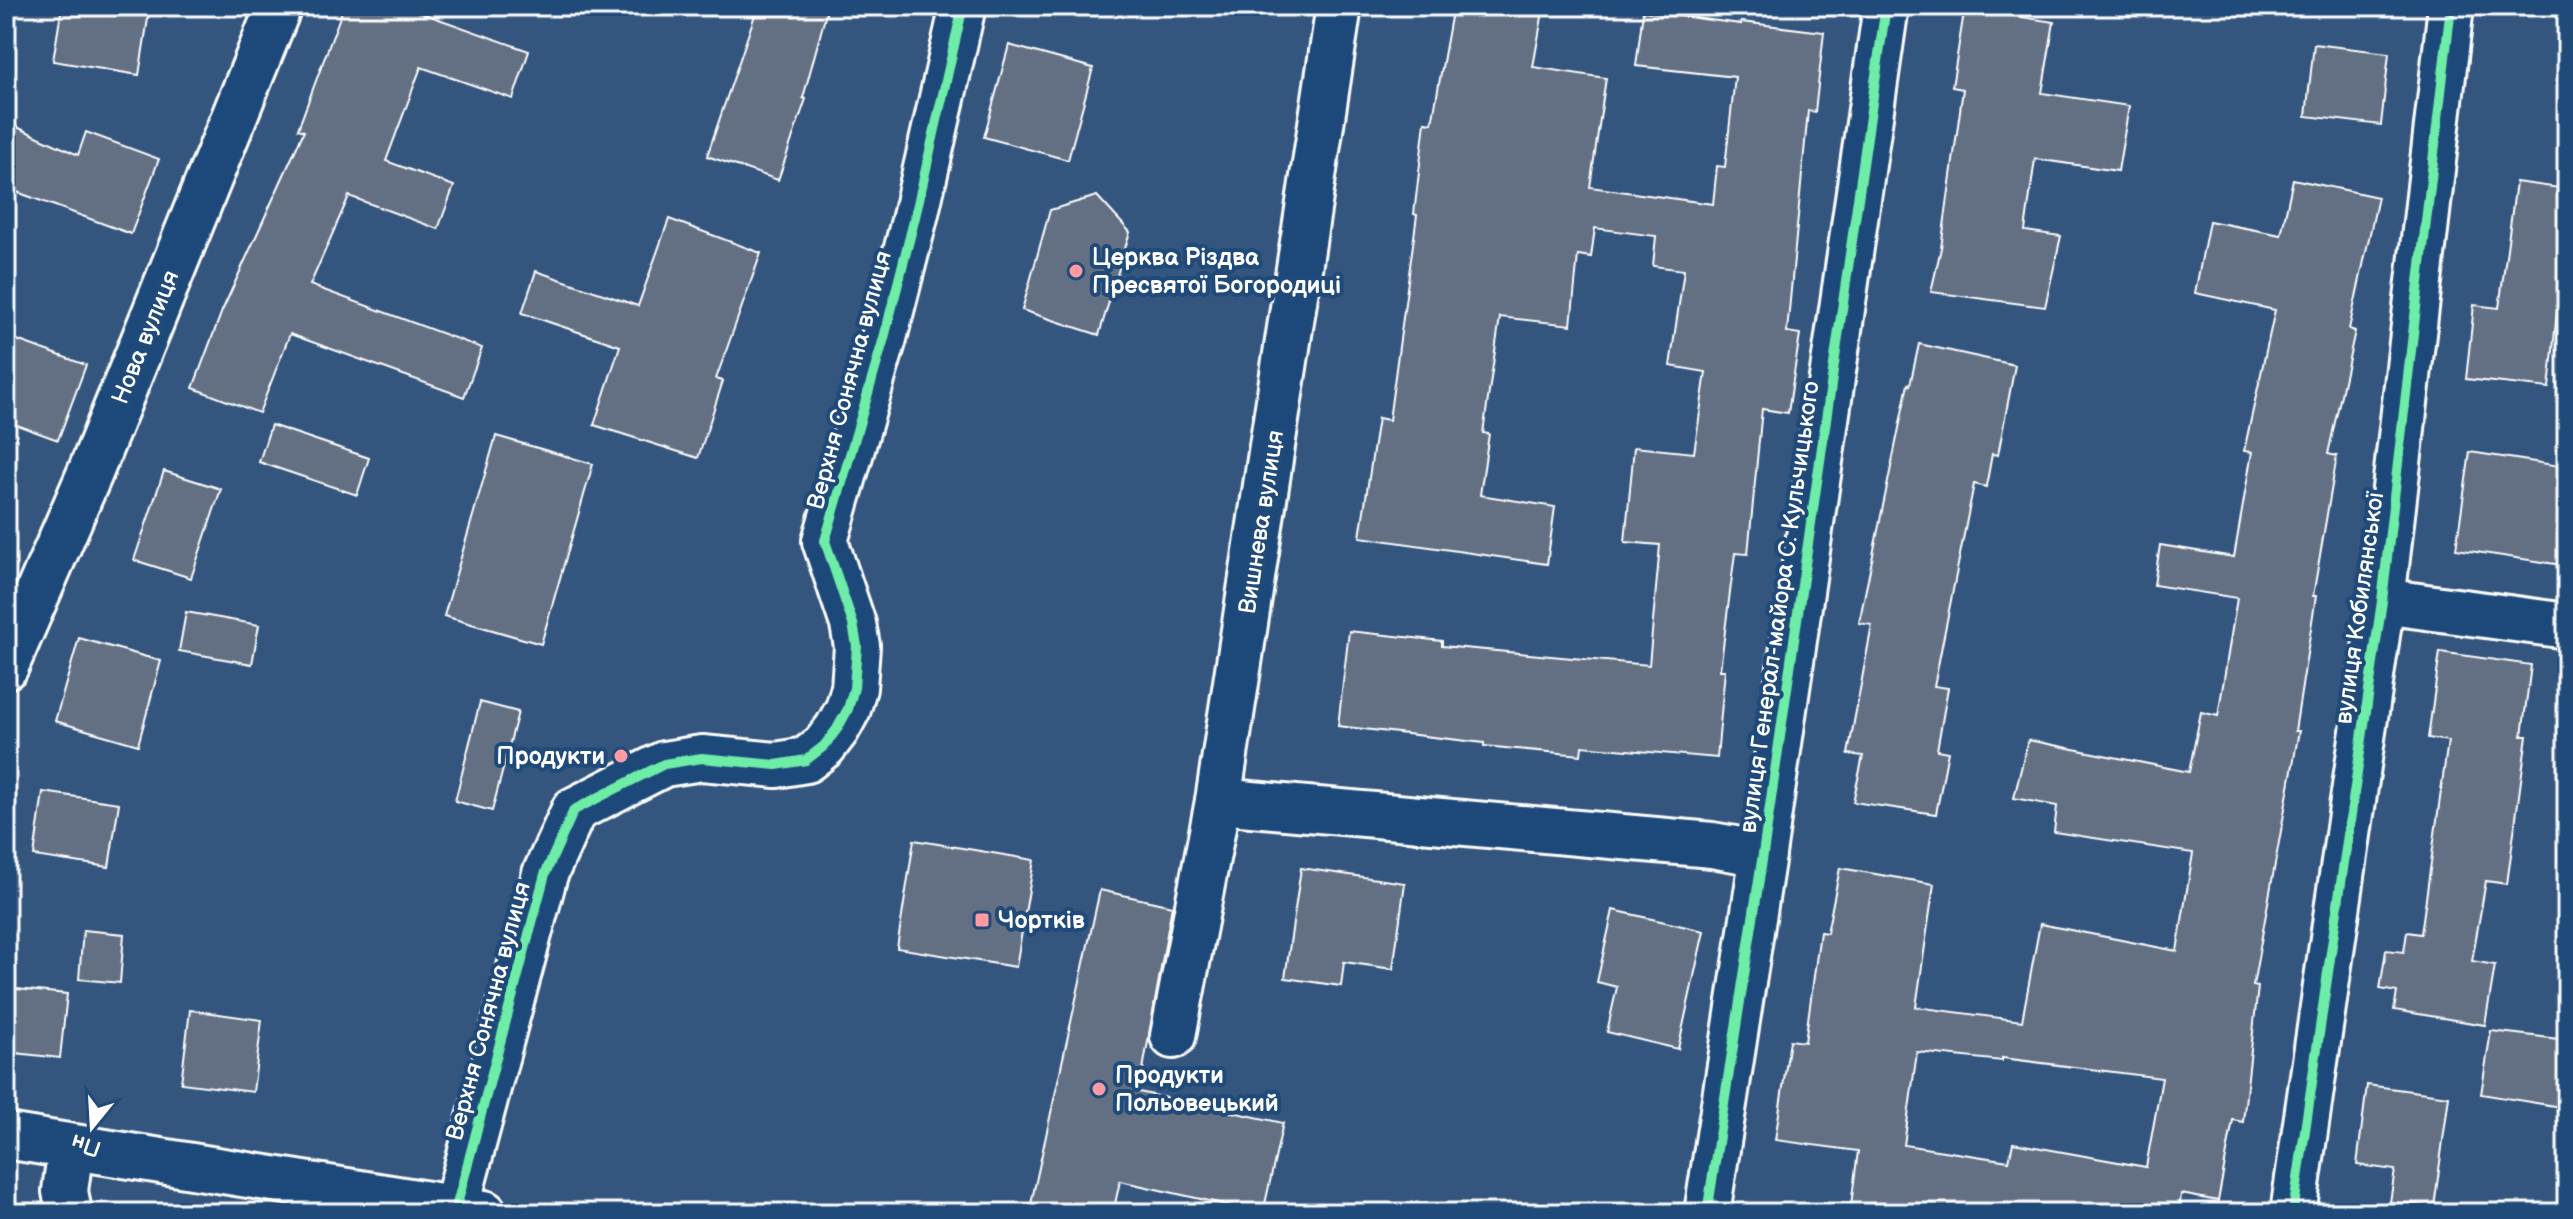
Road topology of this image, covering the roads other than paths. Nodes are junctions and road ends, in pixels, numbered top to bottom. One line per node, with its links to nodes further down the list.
1 (279, 6): 8 (street, Нова вулиця)
2 (963, 6): 14 (street, Верхня Сонячна вулиця)
3 (1339, 6): 9 (street, Вишнева вулиця)
4 (1886, 6): 10 (street, вулиця Генерал-майора С. Кульчицького)
5 (2451, 6): 6 (street, вулиця Кобилянської)
6 (2382, 601): 7 (street); 17 (street, вулиця Кобилянської)
7 (2567, 626)
8 (6, 666)
9 (1218, 801): 10 (street); 11 (street, Вишнева вулиця)
10 (1763, 854): 16 (street, вулиця Генерал-майора С. Кульчицького)
11 (1173, 1036)
12 (6, 1136): 13 (street)
13 (71, 1147): 14 (street); 15 (street)
14 (470, 1211)
15 (69, 1213)
16 (1707, 1213)
17 (2293, 1213)

